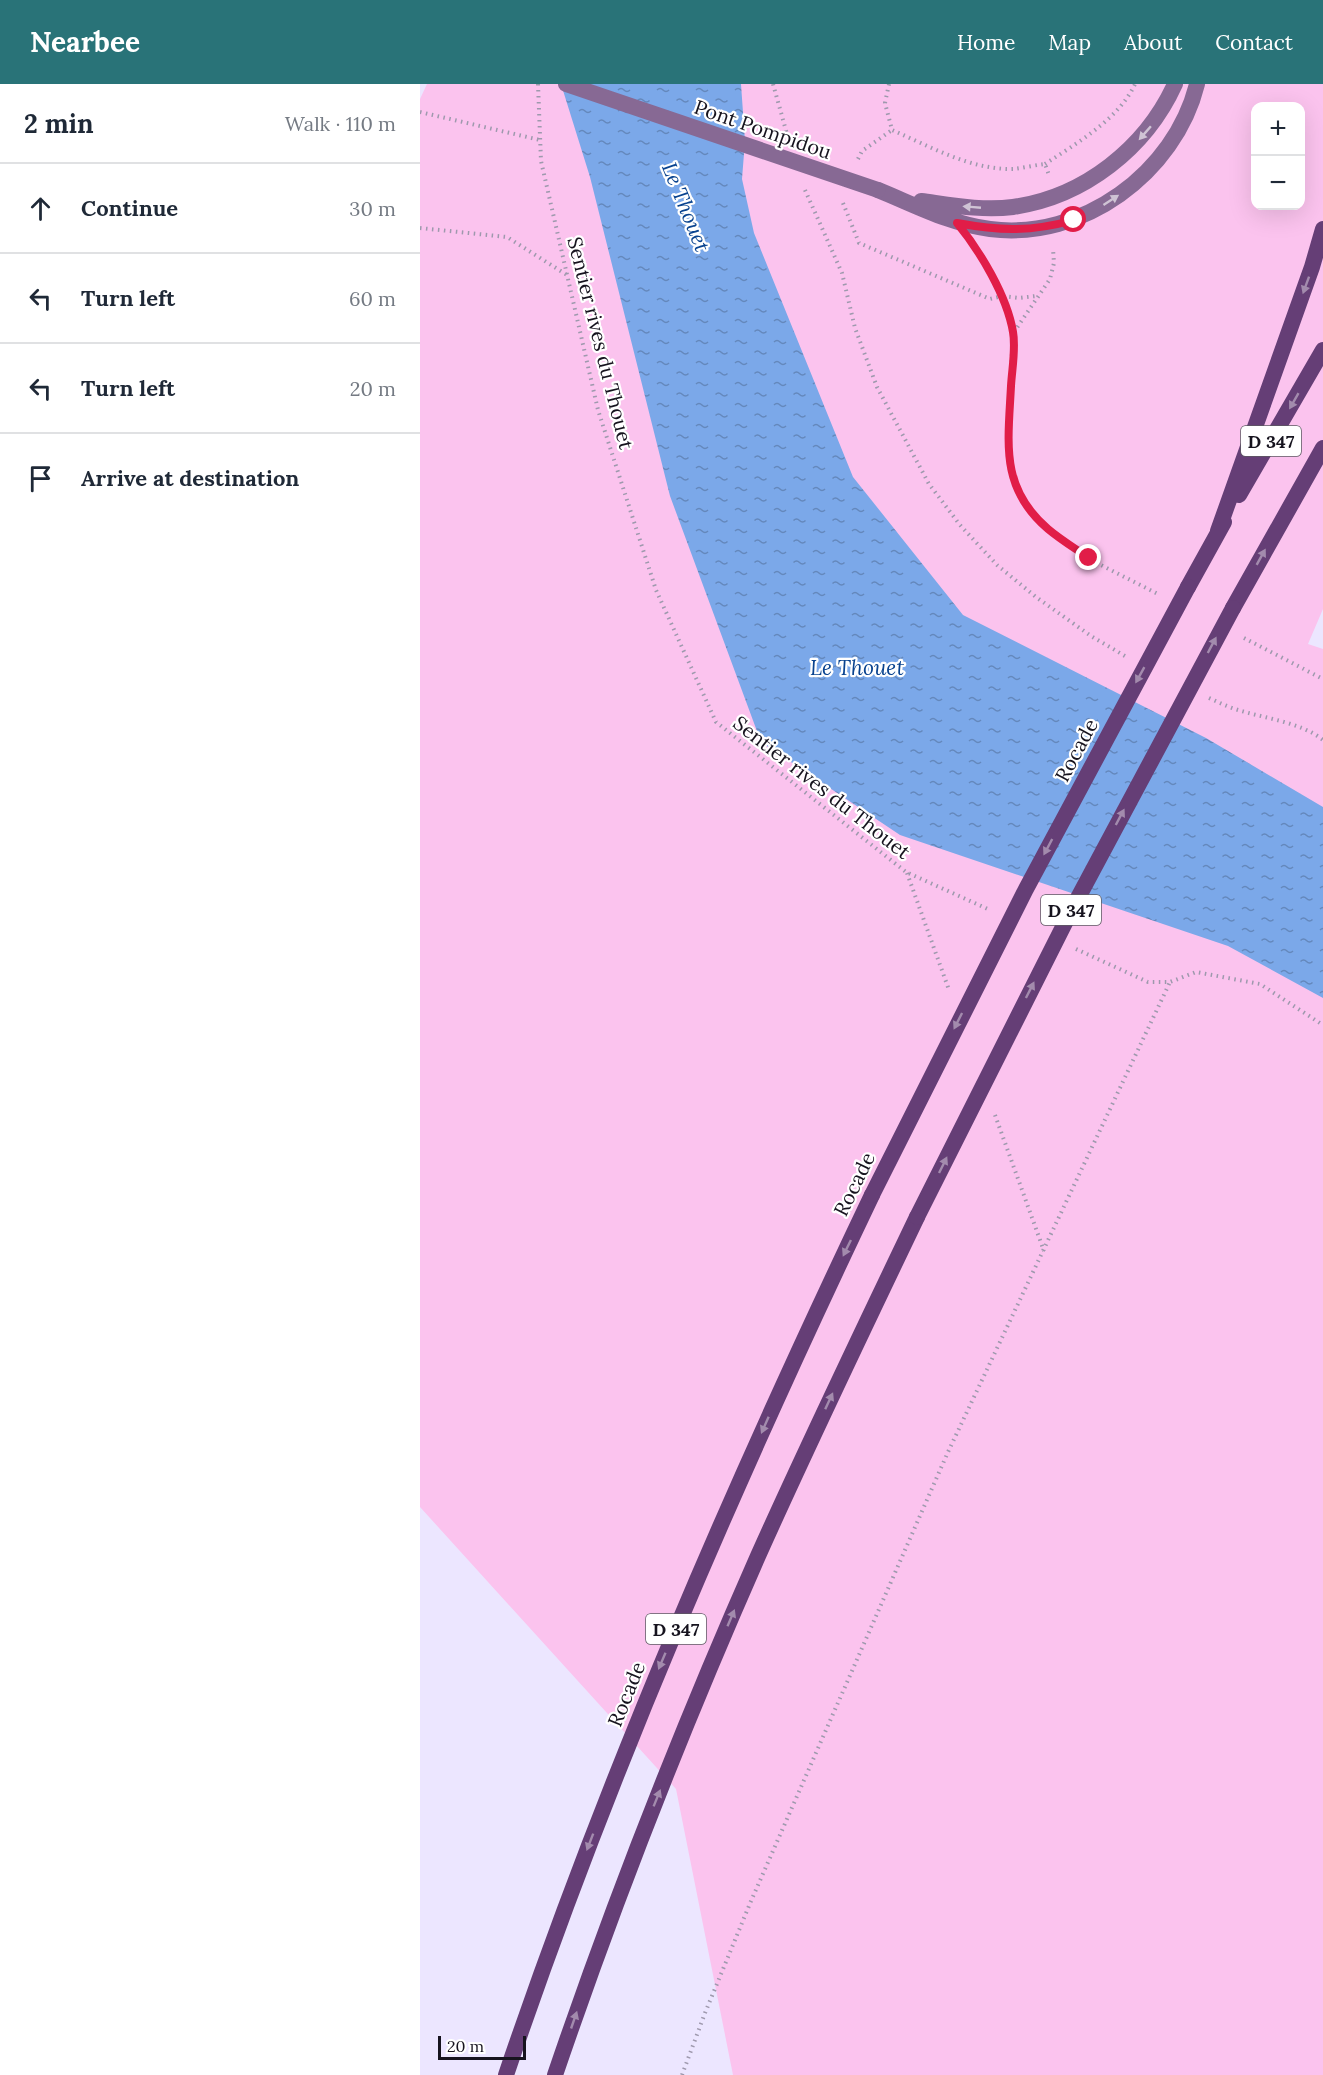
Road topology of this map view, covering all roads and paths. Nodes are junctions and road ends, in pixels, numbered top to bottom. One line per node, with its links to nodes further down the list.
1 (538, 84): 9 (path, Sentier rives du Thouet)
2 (566, 84): 15 (main road, Pont Pompidou, bridge)
3 (773, 84): 10 (path)
4 (1135, 84): 12 (path)
5 (1175, 84): 15 (main road, one-way to 15)
6 (1197, 84): 16 (main road, Pont Pompidou, one-way to 6)
7 (420, 112): 9 (path)
8 (892, 130): 11 (path)
9 (540, 140): 19 (path, Sentier rives du Thouet)
10 (790, 144)
11 (862, 151)
12 (1045, 164)
13 (804, 188): 27 (path)
14 (839, 195): 20 (path)
15 (897, 198): 16 (main road, Pont Pompidou)
16 (957, 223): 20 (path)
17 (420, 228): 19 (path)
18 (1323, 229): 24 (highway, one-way to 24)
19 (568, 275): 31 (path, Sentier rives du Thouet)
20 (1002, 296): 21 (path); 25 (path)
21 (1036, 296)
22 (1323, 350): 24 (highway, Rocade / D 347, one-way to 24)
23 (1323, 448): 36 (highway, D 347, one-way to 23, bridge)
24 (1218, 531): 35 (highway, Rocade / D 347, one-way to 35, bridge)
25 (1164, 597)
26 (1238, 635): 28 (path)
27 (1128, 658)
28 (1323, 679)
29 (1205, 696): 30 (path)
30 (1323, 740)
31 (991, 910)
32 (1075, 949): 33 (path)
33 (1170, 982): 34 (path); 37 (path)
34 (1323, 1025)
35 (506, 2075)
36 (555, 2075)
37 (682, 2075)

